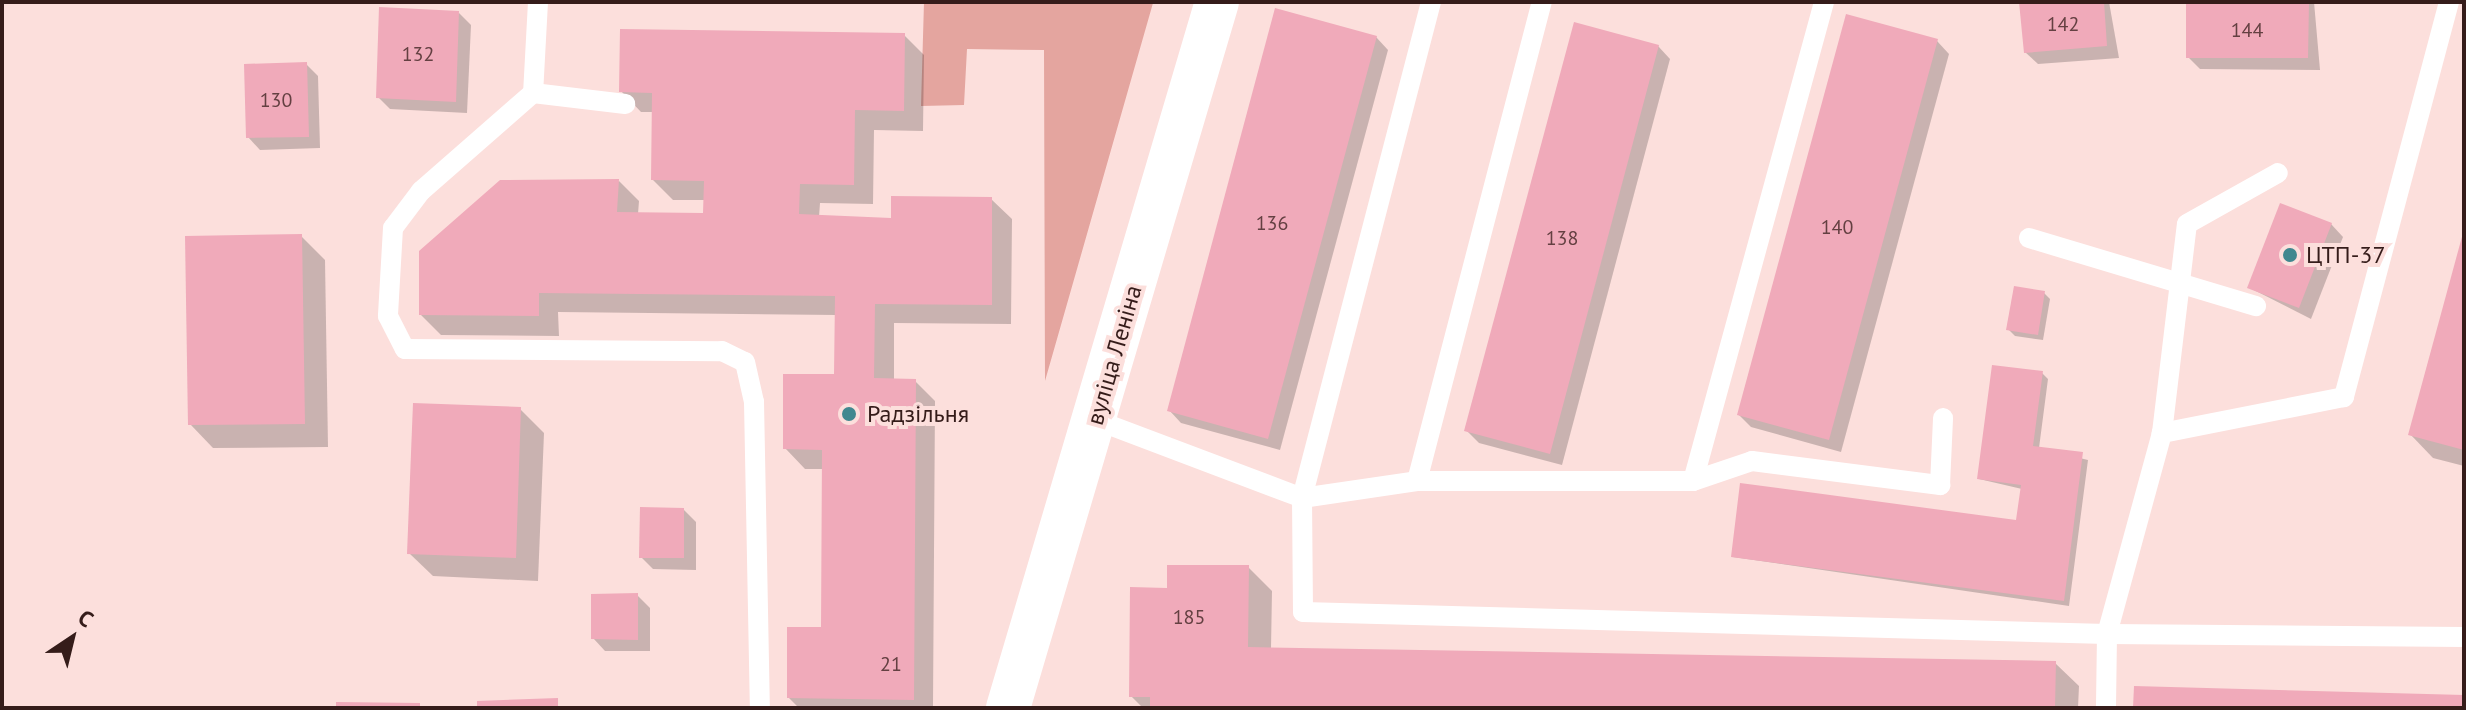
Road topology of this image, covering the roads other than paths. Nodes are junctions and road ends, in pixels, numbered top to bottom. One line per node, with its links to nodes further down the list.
1 (538, 2): 7 (lane)
2 (1217, 2): 14 (main road, вуліца Леніна)
3 (1431, 2): 18 (lane)
4 (1542, 2): 16 (lane)
5 (1824, 2): 17 (lane)
6 (2449, 2): 15 (lane)
7 (533, 93): 8 (lane); 21 (lane)
8 (625, 104)
9 (2278, 173): 11 (lane)
10 (2029, 238): 11 (lane)
11 (2180, 283): 12 (lane); 15 (lane)
12 (2256, 306)
13 (1943, 418): 17 (lane)
14 (1096, 420): 18 (lane); 22 (main road, вуліца Леніна)
15 (2162, 433): 19 (lane)
16 (1417, 481): 17 (lane); 18 (lane)
17 (1693, 481)
18 (1302, 498): 19 (lane)
19 (2107, 634): 20 (lane); 23 (lane)
20 (2464, 637)
21 (760, 708)
22 (1008, 708)
23 (2106, 708)

